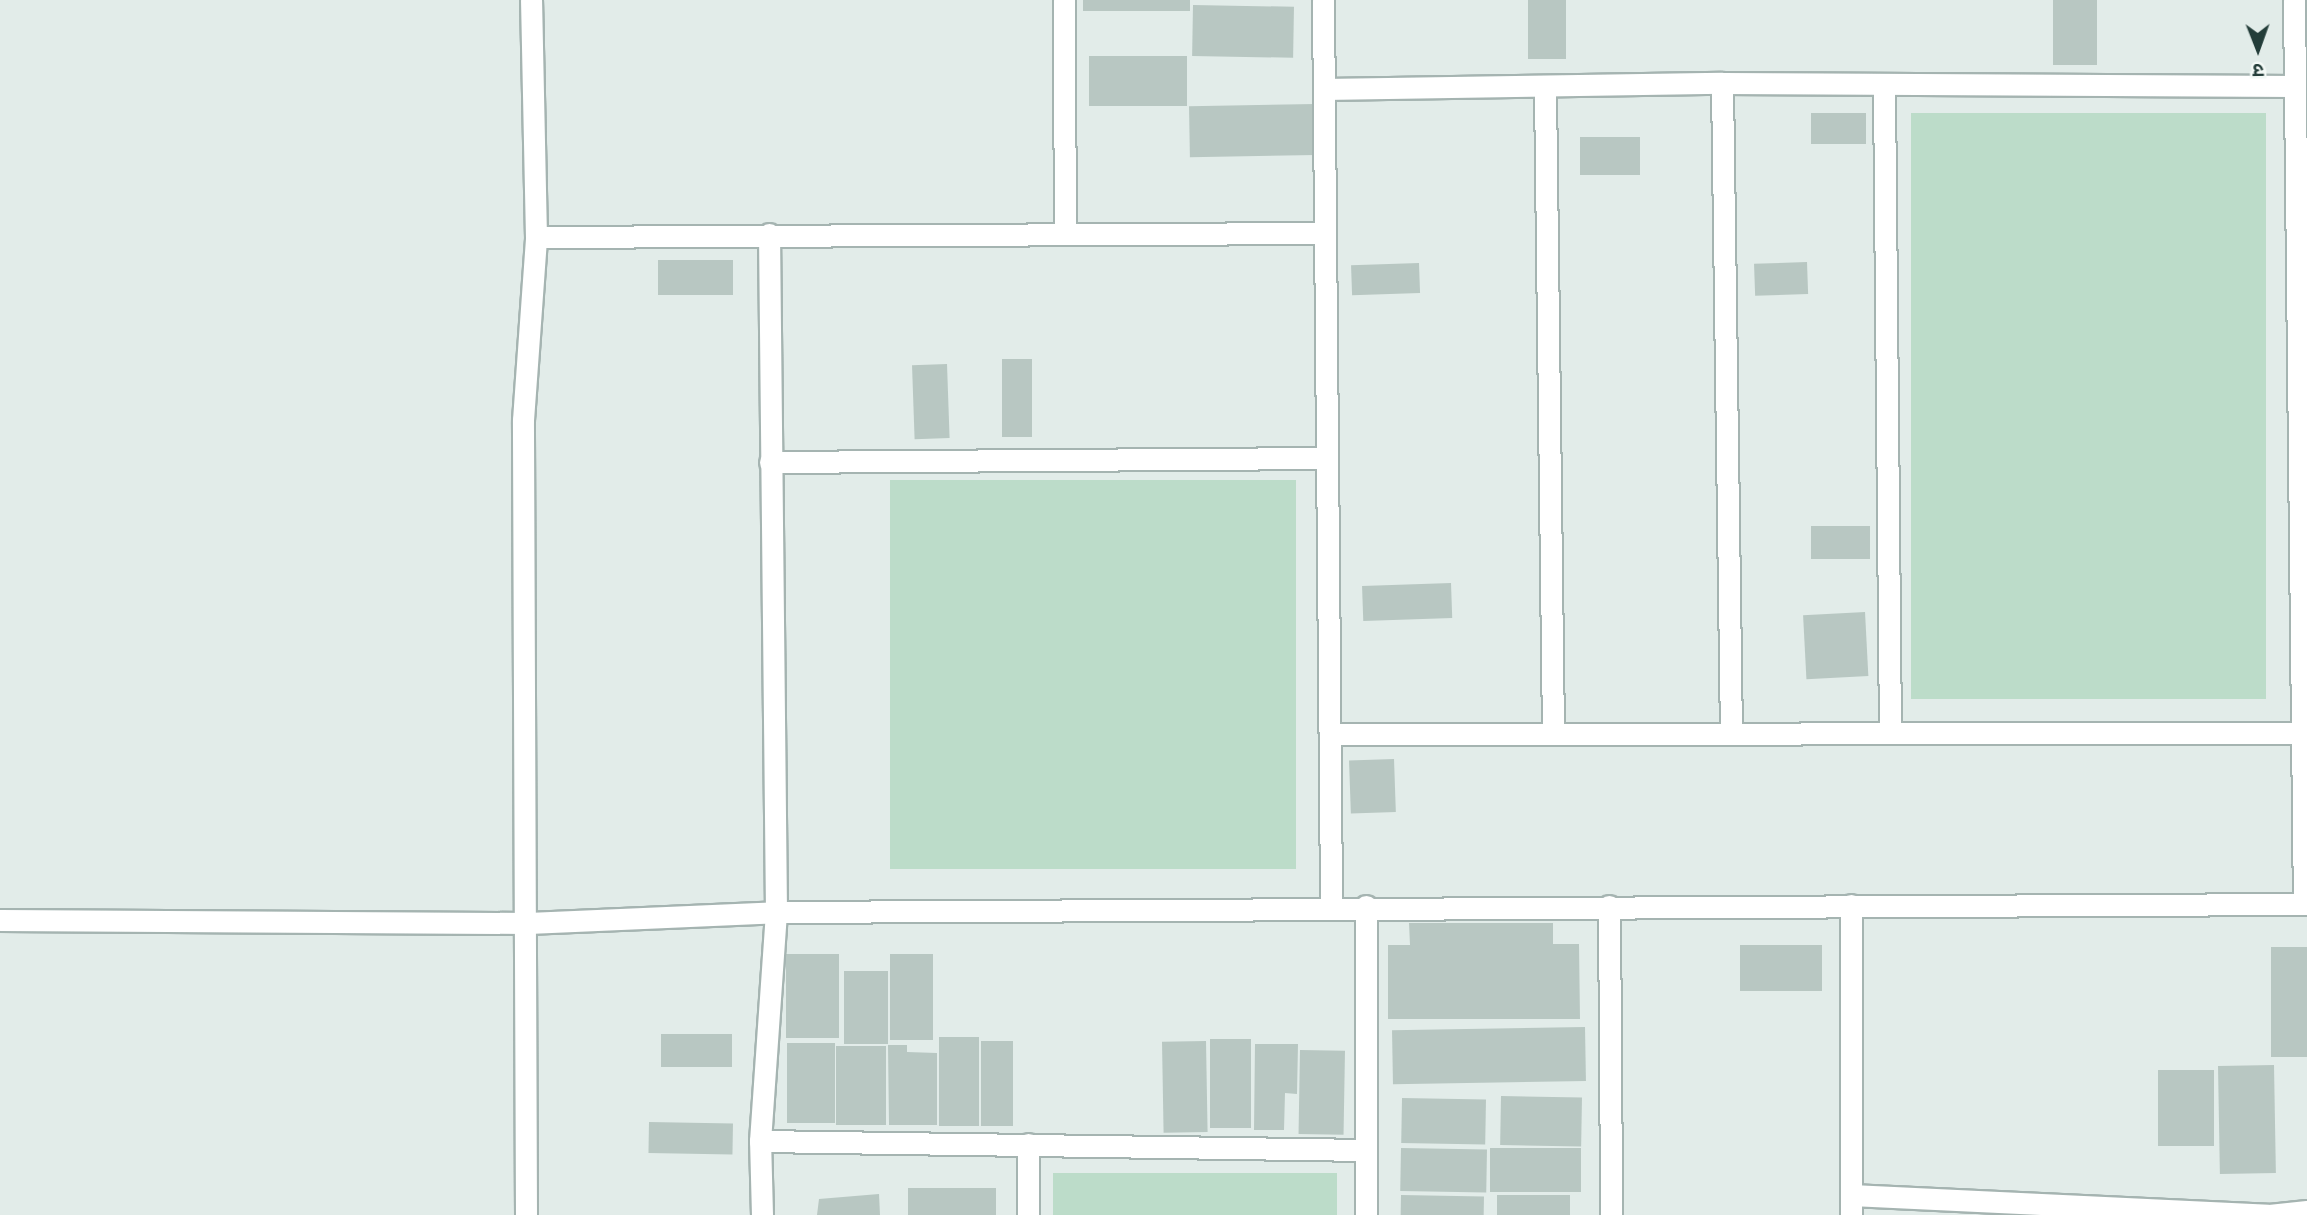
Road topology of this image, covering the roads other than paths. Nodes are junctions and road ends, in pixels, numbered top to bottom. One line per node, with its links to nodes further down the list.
1 (531, 0): 13 (street)
2 (1064, 0): 10 (street)
3 (1323, 0): 8 (street)
4 (2294, 0): 6 (street)
5 (1722, 83): 7 (street); 9 (street); 16 (street)
6 (2295, 86): 7 (street); 18 (street)
7 (1884, 87): 17 (street)
8 (1324, 89): 9 (street); 11 (street)
9 (1545, 89): 20 (street)
10 (1065, 231): 11 (street); 12 (street)
11 (1325, 233): 14 (street)
12 (769, 234): 13 (street); 15 (street)
13 (536, 237): 28 (street)
14 (1327, 458): 15 (street); 19 (street)
15 (770, 462): 26 (street)
16 (1731, 733): 17 (street); 20 (street)
17 (1890, 733): 18 (street)
18 (2302, 733): 21 (street)
19 (1330, 734): 20 (street); 23 (street)
20 (1553, 734)
21 (2306, 904): 22 (street)
22 (1851, 905): 25 (street); 32 (street)
23 (1331, 906): 24 (street); 26 (street)
24 (1366, 906): 25 (street); 31 (street)
25 (1609, 906): 38 (street)
26 (776, 912): 28 (street); 29 (street)
27 (0, 920): 28 (street)
28 (528, 923): 34 (street)
29 (760, 1141): 30 (street); 35 (street)
30 (1028, 1144): 31 (street); 36 (street)
31 (1365, 1150): 37 (street)
32 (1851, 1205): 39 (street)
33 (2307, 1211): 39 (street)
34 (526, 1215)
35 (762, 1215)
36 (1028, 1215)
37 (1366, 1215)
38 (1611, 1215)
39 (2268, 1215)

